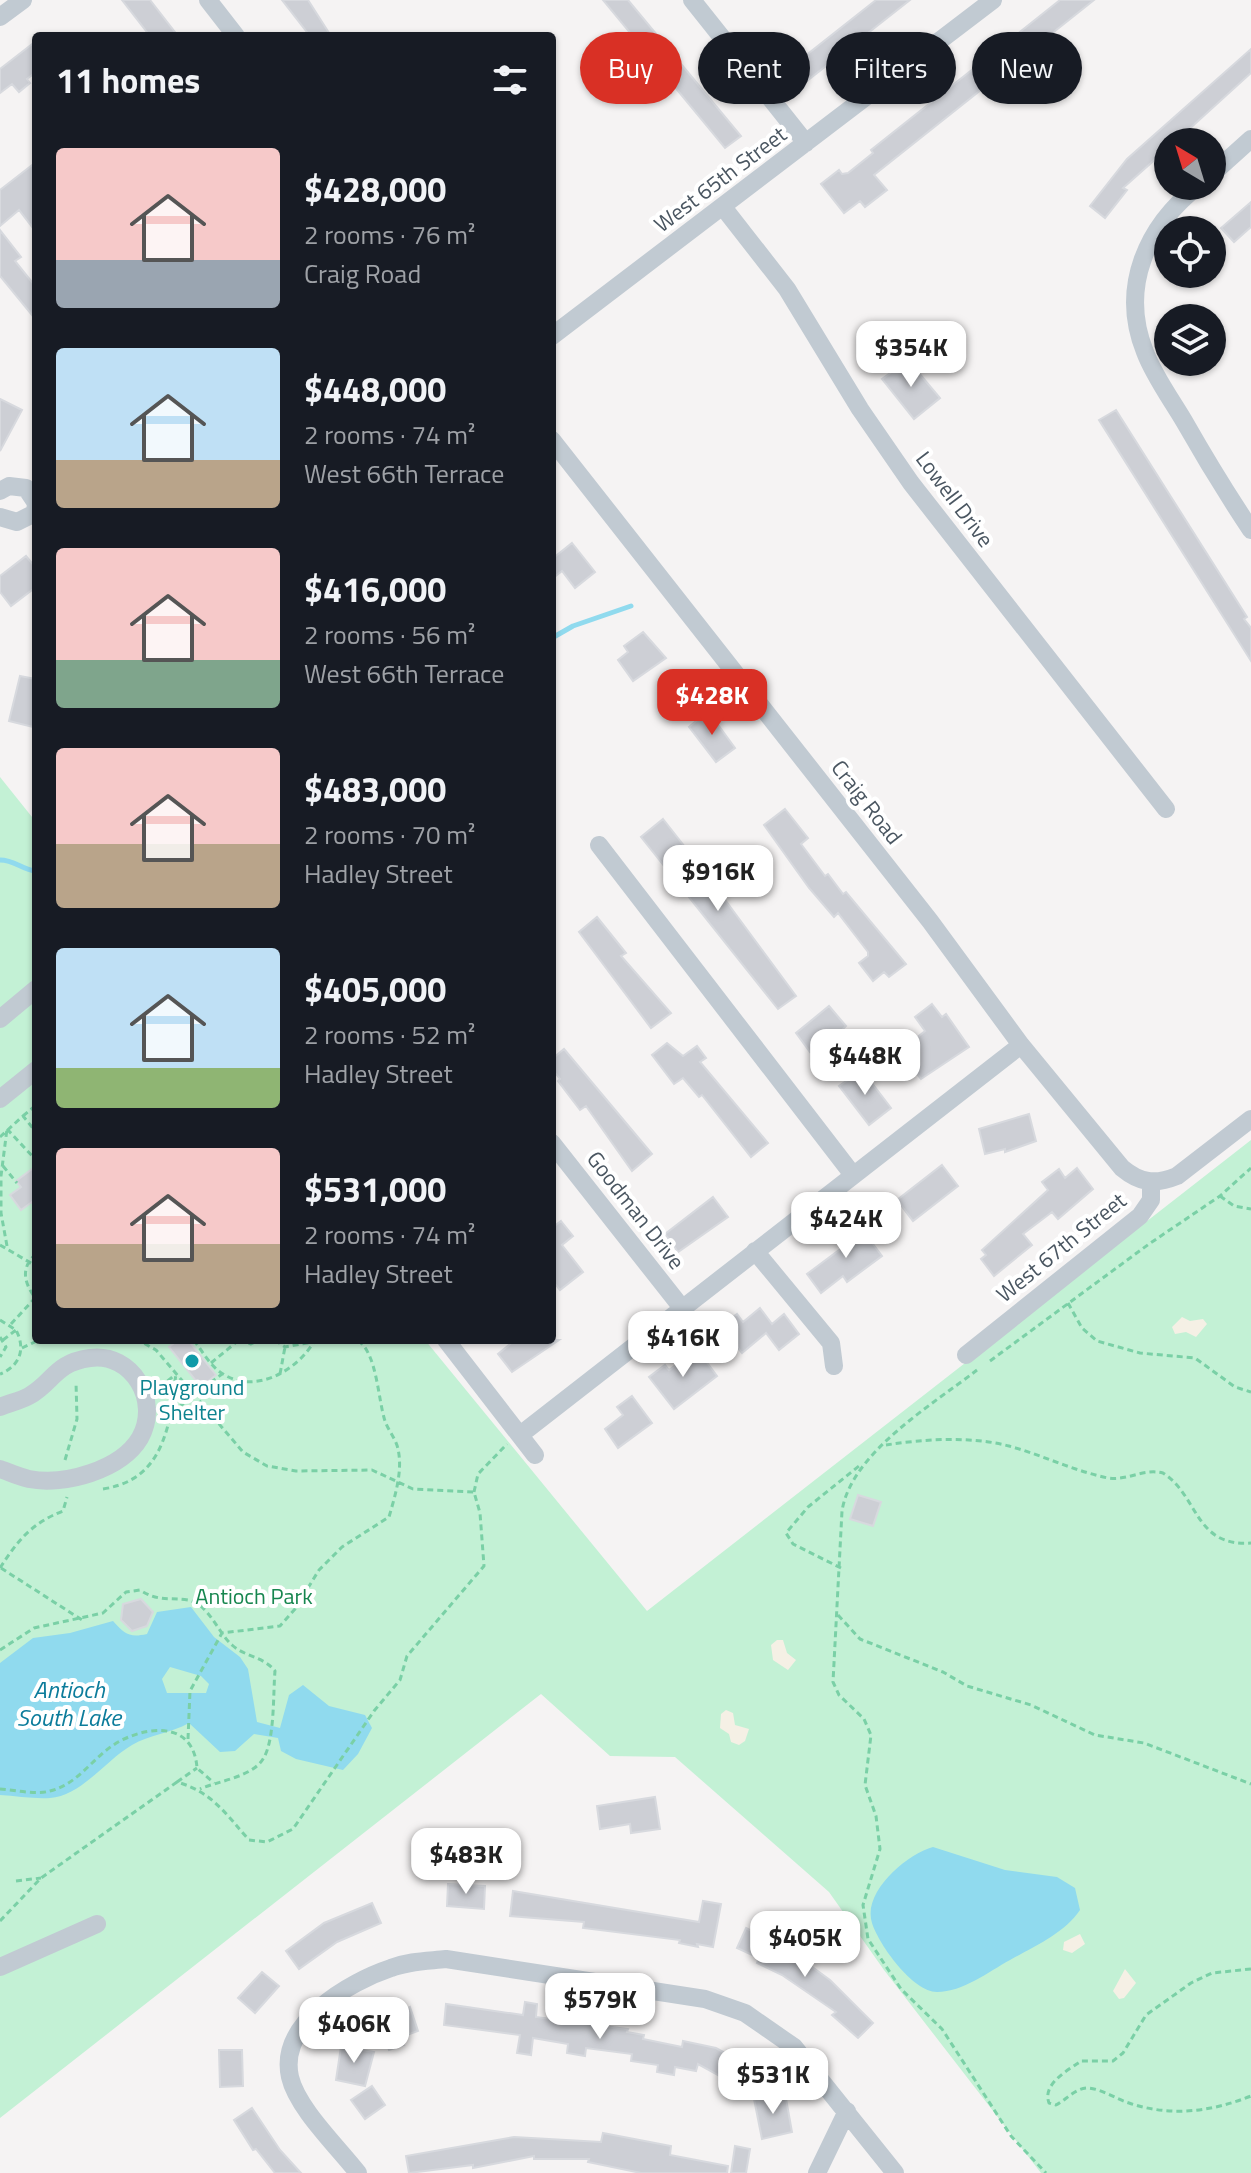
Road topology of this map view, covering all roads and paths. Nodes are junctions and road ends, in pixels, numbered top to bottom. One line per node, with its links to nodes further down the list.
1 (23, 0): 5 (street)
2 (208, 0): 6 (street)
3 (692, 0): 8 (street)
4 (993, 0): 8 (street, West 65th Street)
5 (0, 17)
6 (233, 32)
7 (1251, 139): 9 (street)
8 (806, 143): 11 (street, West 65th Street)
9 (1226, 161)
10 (1179, 200): 18 (street)
11 (723, 207): 12 (street, West 65th Street); 19 (street, Lowell Drive)
12 (556, 333)
13 (556, 445): 23 (street, Craig Road)
14 (0, 491): 15 (street)
15 (32, 497)
16 (32, 515): 17 (street)
17 (0, 517)
18 (1249, 523)
19 (1166, 809)
20 (599, 845): 37 (street)
21 (32, 992): 22 (street)
22 (0, 1019)
23 (1021, 1045): 37 (street); 38 (street, Craig Road)
24 (32, 1073): 25 (street)
25 (0, 1099)
26 (32, 1108): 27 (path)
27 (23, 1116): 29 (path); 30 (path)
28 (1251, 1119): 38 (street, West 67th Street)
29 (32, 1127)
30 (7, 1129): 31 (path); 33 (path); 35 (path)
31 (0, 1137)
32 (556, 1148): 52 (street, Goodman Drive)
33 (30, 1153): 34 (path)
34 (32, 1155)
35 (3, 1166): 39 (path); 42 (path)
36 (1251, 1168): 40 (path)
37 (853, 1175): 45 (street)
38 (1151, 1182): 68 (street, West 67th Street)
39 (17, 1183)
40 (1220, 1196): 41 (path); 51 (path)
41 (1251, 1209)
42 (1, 1216): 44 (path)
43 (0, 1245): 44 (path)
44 (7, 1246): 47 (path)
45 (755, 1251): 52 (street); 71 (street)
46 (32, 1257): 47 (path)
47 (29, 1260): 48 (path); 49 (path)
48 (32, 1263)
49 (32, 1294)
50 (32, 1301): 54 (path)
51 (1068, 1303): 76 (path); 81 (path)
52 (682, 1308): 80 (street)
53 (0, 1320): 54 (path)
54 (11, 1324): 55 (path)
55 (16, 1330): 56 (path); 67 (path)
56 (2, 1339): 69 (path)
57 (32, 1343): 67 (path)
58 (145, 1344): 74 (path)
59 (197, 1344): 70 (path)
60 (234, 1344): 70 (path)
61 (281, 1344): 66 (path)
62 (300, 1344): 66 (path)
63 (312, 1344): 75 (path)
64 (363, 1344): 86 (path)
65 (449, 1344): 80 (street)
66 (285, 1347): 75 (path)
67 (22, 1348): 73 (path)
68 (966, 1355)
69 (0, 1357)
70 (211, 1363): 75 (path)
71 (834, 1366)
72 (75, 1370): 84 (path)
73 (0, 1374)
74 (176, 1374): 77 (path); 77 (path); 86 (path)
75 (280, 1374)
76 (1251, 1392)
77 (172, 1402): 79 (path)
78 (0, 1407): 85 (street)
79 (171, 1413)
80 (520, 1435): 82 (street); 87 (path)
81 (882, 1446): 83 (path); 89 (path)
82 (535, 1455)
83 (868, 1459): 91 (path); 91 (path)
84 (65, 1468)
85 (0, 1469)
86 (398, 1481): 87 (path); 94 (path)
87 (474, 1492): 102 (path)
88 (67, 1493): 90 (path)
89 (1251, 1543)
90 (0, 1568): 93 (path)
91 (841, 1568): 92 (path)
92 (837, 1612): 100 (path); 114 (path)
93 (82, 1620): 94 (path); 95 (path)
94 (222, 1633): 96 (path); 99 (path)
95 (0, 1650)
96 (188, 1739): 97 (path); 101 (path)
97 (197, 1768): 98 (path); 99 (path)
98 (177, 1782): 102 (path); 103 (path)
99 (214, 1783): 102 (path)
100 (1251, 1784)
101 (0, 1789)
102 (200, 1789)
103 (41, 1878): 104 (path); 105 (path)
104 (16, 1881)
105 (0, 1921)
106 (97, 1924): 107 (street)
107 (0, 1967)
108 (1251, 1969): 109 (path)
109 (1251, 2096)
110 (847, 2111): 111 (street); 112 (street); 113 (street)
111 (358, 2173)
112 (817, 2173)
113 (895, 2173)
114 (1046, 2173)

